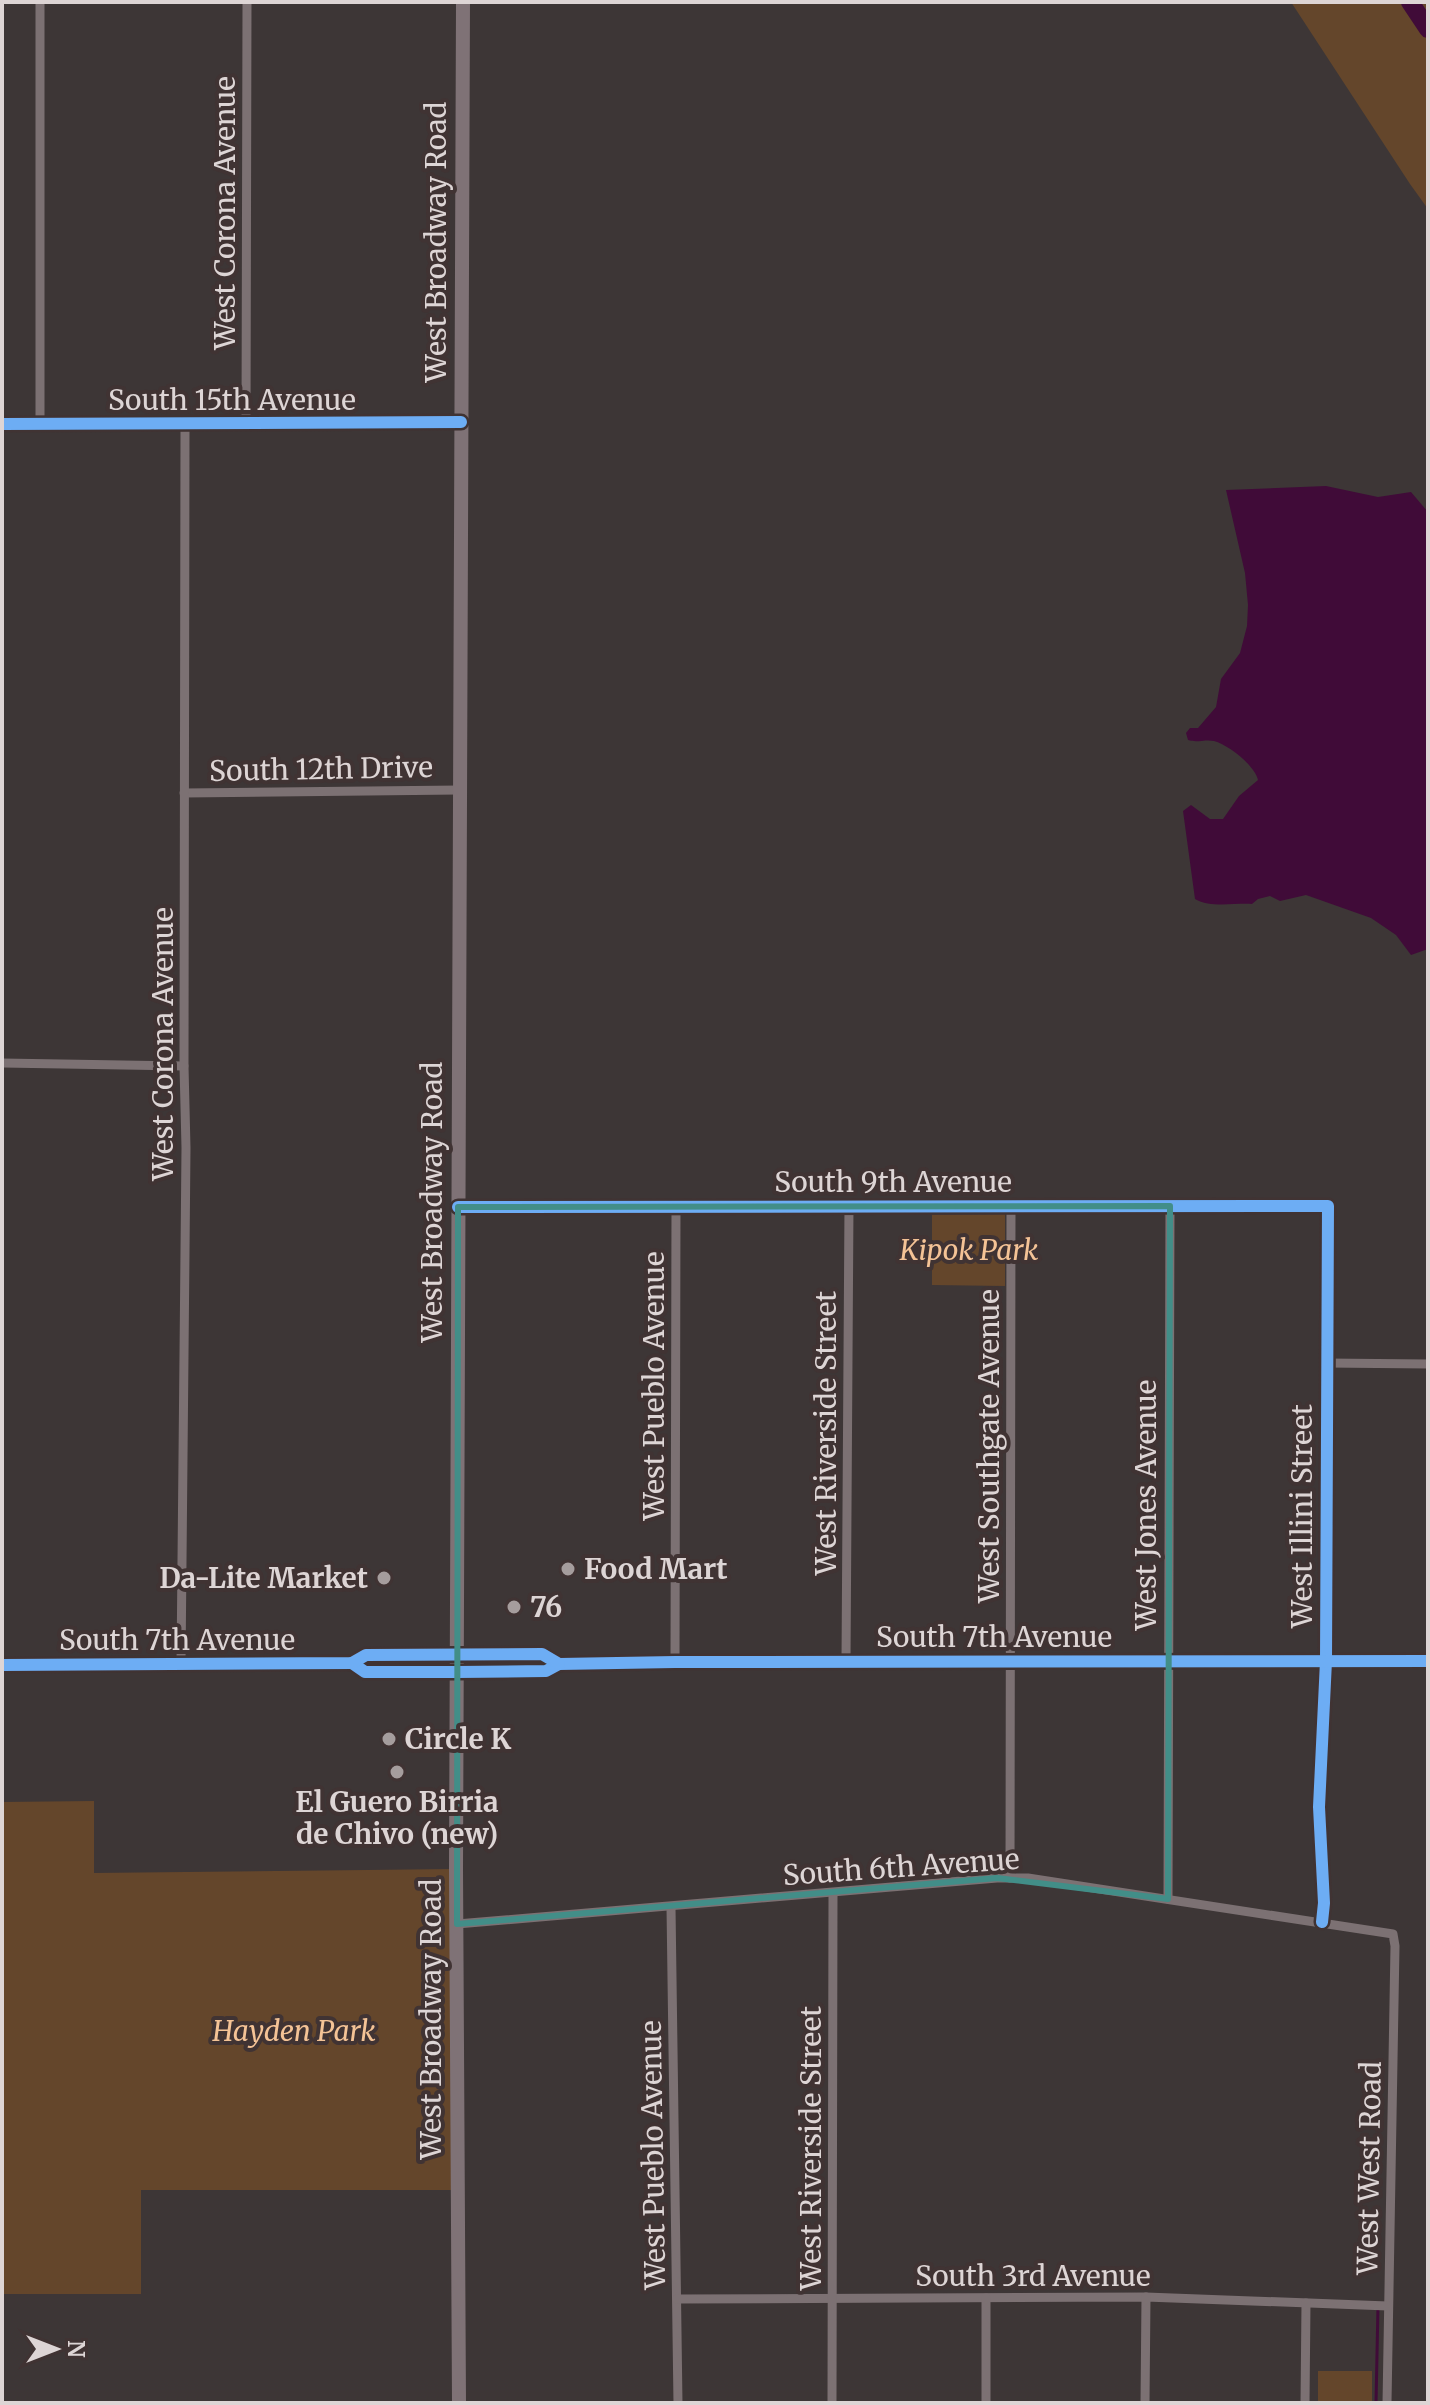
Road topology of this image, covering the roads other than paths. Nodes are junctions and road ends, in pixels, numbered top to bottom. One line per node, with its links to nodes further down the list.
1 (40, 2): 5 (street)
2 (247, 2): 8 (street, West Corona Avenue)
3 (463, 2): 4 (main road, West Broadway Road)
4 (461, 422): 8 (street, South 15th Avenue); 9 (main road, West Broadway Road)
5 (40, 423): 6 (street, South 15th Avenue); 7 (street, South 15th Avenue)
6 (2, 424)
7 (185, 424): 8 (street, South 15th Avenue); 10 (street, West Corona Avenue)
8 (246, 424)
9 (459, 790): 10 (street, South 12th Drive); 18 (main road, West Broadway Road)
10 (184, 793): 12 (street, West Corona Avenue)
11 (2, 1063): 12 (street)
12 (184, 1066): 29 (street, West Corona Avenue)
13 (849, 1205): 14 (street, South 9th Avenue); 15 (street, South 9th Avenue); 22 (street, West Riverside Street)
14 (676, 1206): 18 (street, South 9th Avenue); 27 (street, West Pueblo Avenue)
15 (1011, 1206): 16 (street, South 9th Avenue); 23 (street, West Southgate Avenue)
16 (1170, 1206): 17 (street, South 9th Avenue); 24 (street, West Jones Avenue)
17 (1328, 1206): 19 (street, West Illini Street)
18 (458, 1207): 21 (main road, West Broadway Road)
19 (1326, 1363): 20 (street); 25 (street, West Illini Street)
20 (1428, 1364)
21 (457, 1655): 28 (main road, South 7th Avenue); 30 (main road, South 7th Avenue); 32 (main road, West Broadway Road)
22 (846, 1661): 23 (main road, South 7th Avenue); 27 (main road, South 7th Avenue)
23 (1011, 1661): 24 (main road, South 7th Avenue); 33 (street, West Southgate Avenue)
24 (1167, 1661): 25 (main road, South 7th Avenue); 35 (street, West Jones Avenue)
25 (1326, 1661): 26 (main road, South 7th Avenue); 37 (street, West Illini Street)
26 (1428, 1661)
27 (675, 1662): 30 (main road, South 7th Avenue)
28 (352, 1663): 29 (main road, South 7th Avenue); 32 (main road, South 7th Avenue)
29 (181, 1664): 31 (main road, South 7th Avenue)
30 (559, 1664): 32 (main road, South 7th Avenue)
31 (2, 1665)
32 (457, 1672): 38 (main road, West Broadway Road)
33 (1010, 1878): 34 (street, South 6th Avenue); 35 (street, South 6th Avenue)
34 (833, 1893): 36 (street, South 6th Avenue); 40 (street, West Riverside Street)
35 (1168, 1899): 37 (street, South 6th Avenue)
36 (671, 1907): 38 (street, South 6th Avenue); 43 (street, West Pueblo Avenue)
37 (1322, 1922): 39 (street, South 6th Avenue)
38 (457, 1924): 46 (main road, West Broadway Road)
39 (1393, 1934): 45 (street, West West Road)
40 (832, 2297): 42 (street, South 3rd Avenue); 43 (street, South 3rd Avenue); 48 (street, West Riverside Street)
41 (1146, 2297): 42 (street, South 3rd Avenue); 44 (street, South 3rd Avenue); 50 (street)
42 (986, 2298): 49 (street)
43 (677, 2299): 47 (street, West Pueblo Avenue)
44 (1306, 2303): 45 (street, South 3rd Avenue); 51 (street)
45 (1388, 2306): 52 (street, West West Road)
46 (459, 2403)
47 (678, 2403)
48 (832, 2403)
49 (986, 2403)
50 (1145, 2403)
51 (1305, 2403)
52 (1387, 2403)

